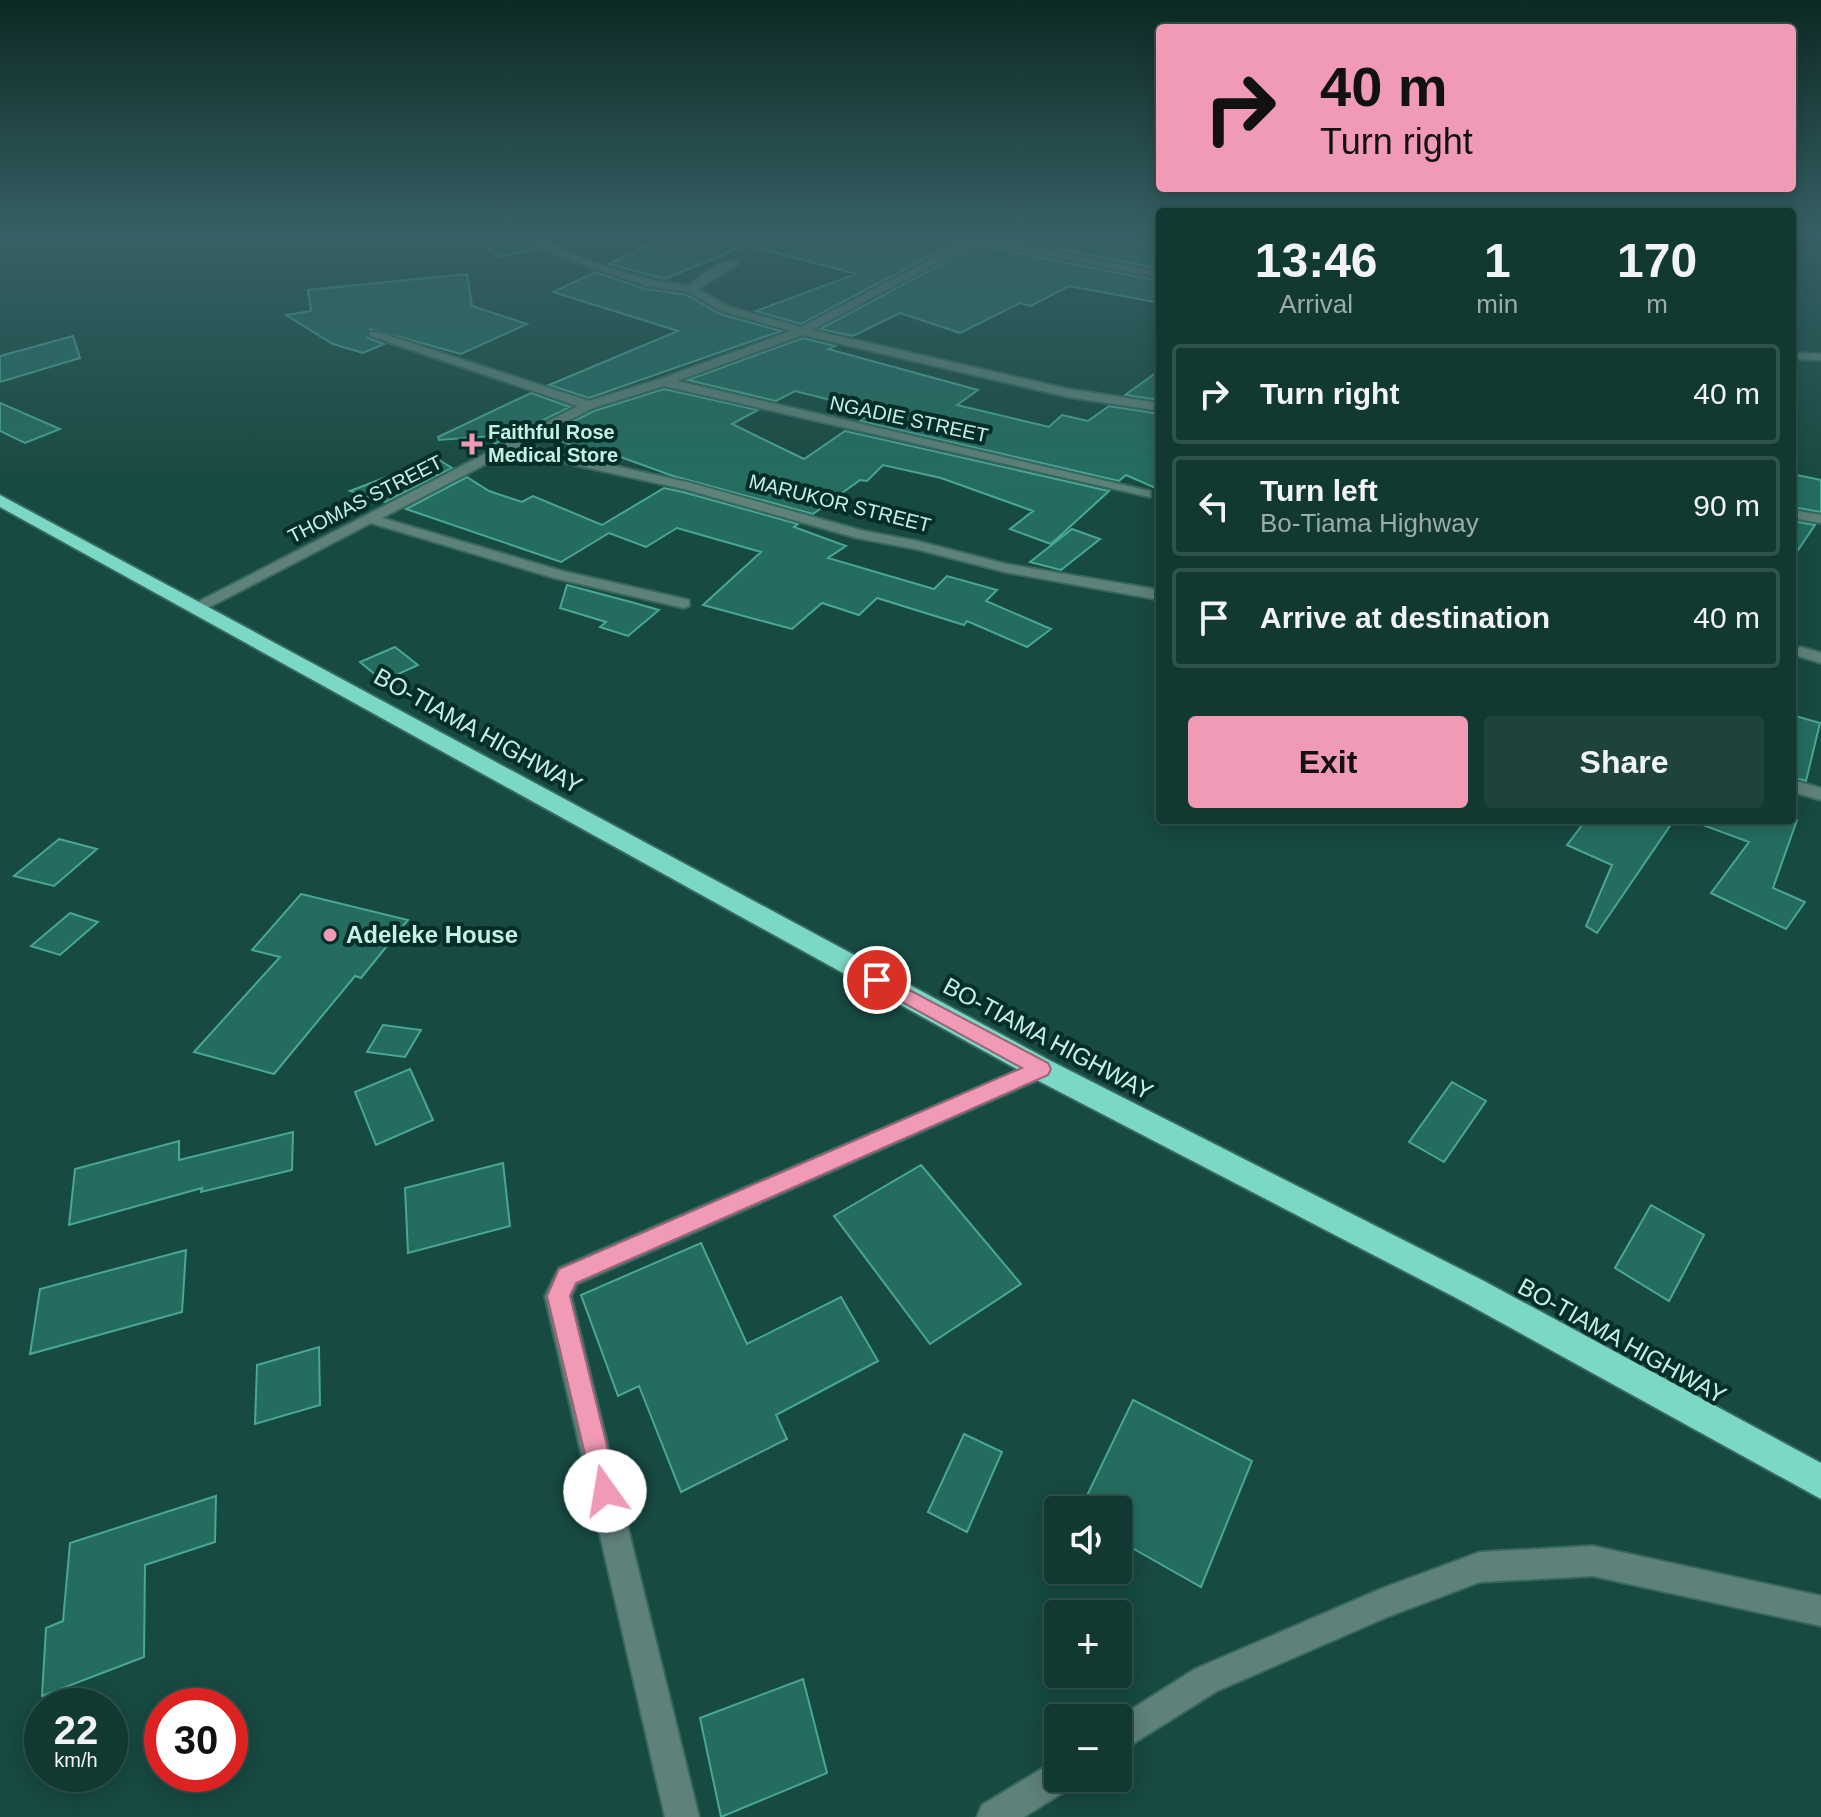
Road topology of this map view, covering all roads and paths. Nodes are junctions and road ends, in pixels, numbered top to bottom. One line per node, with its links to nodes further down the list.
1 (749, 316): 3 (street)
2 (830, 316): 3 (street, THOMAS STREET)
3 (802, 331): 7 (street, THOMAS STREET); 9 (street)
4 (374, 334): 8 (street)
5 (1796, 356): 6 (street)
6 (1821, 357)
7 (664, 382): 8 (street, THOMAS STREET); 11 (street, NGADIE STREET)
8 (589, 405): 10 (street, THOMAS STREET)
9 (1156, 406)
10 (511, 447): 14 (street, THOMAS STREET); 16 (street, MARUKOR STREET)
11 (1145, 494)
12 (0, 500): 18 (highway, BO-TIAMA HIGHWAY)
13 (1796, 515): 15 (street)
14 (369, 518): 17 (street); 18 (street, THOMAS STREET)
15 (1821, 519)
16 (1156, 594)
17 (684, 603)
18 (195, 609): 23 (highway, BO-TIAMA HIGHWAY)
19 (1801, 652): 20 (street)
20 (1821, 658)
21 (1796, 787): 22 (street)
22 (1821, 794)
23 (1041, 1069): 24 (highway, BO-TIAMA HIGHWAY); 28 (street)
24 (1821, 1482)
25 (1821, 1611): 26 (street)
26 (1132, 1728)
27 (1044, 1785): 29 (street)
28 (682, 1817)
29 (994, 1817)

